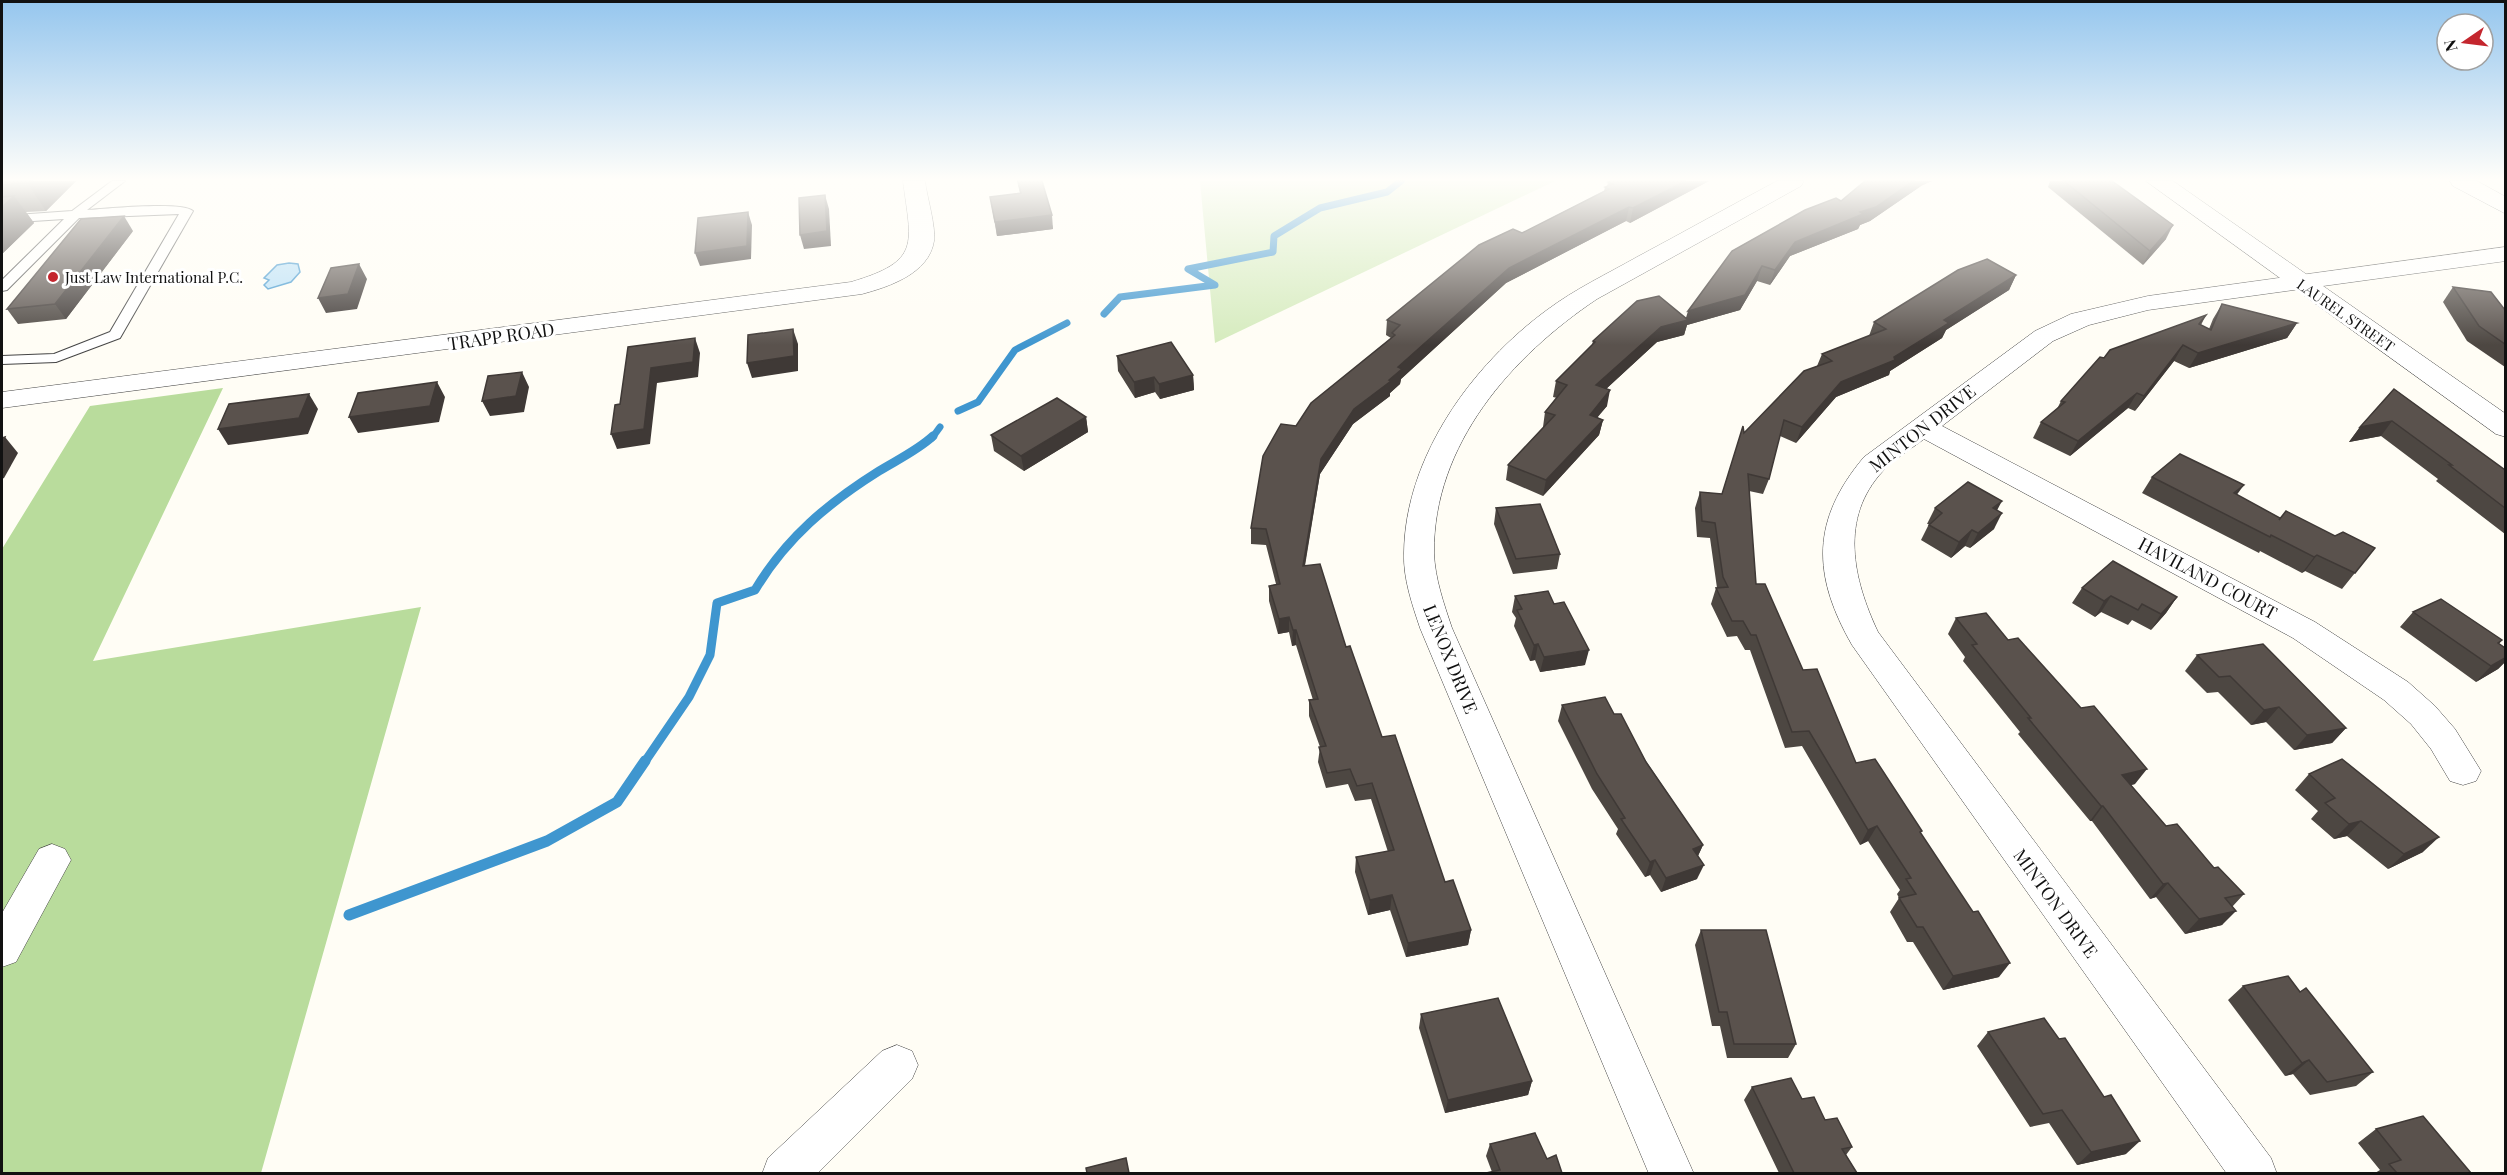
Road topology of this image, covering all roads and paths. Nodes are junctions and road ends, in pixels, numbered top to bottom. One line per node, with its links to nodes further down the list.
1 (54, 236): 8 (lane)
2 (173, 236): 9 (lane)
3 (921, 236): 10 (street, TRAPP ROAD)
4 (1694, 236): 18 (street, LENOX DRIVE)
5 (2235, 236): 7 (street, LAUREL STREET)
6 (2505, 254): 7 (street, MINTON DRIVE)
7 (2299, 281): 11 (street, MINTON DRIVE); 12 (street, LAUREL STREET)
8 (2, 286)
9 (2, 360)
10 (2, 400)
11 (1922, 427): 13 (street, HAVILAND COURT); 19 (street, MINTON DRIVE)
12 (2505, 429)
13 (2463, 771)
14 (52, 860): 15 (street)
15 (2, 949)
16 (897, 1065): 17 (street)
17 (784, 1173)
18 (1671, 1173)
19 (2255, 1173)

